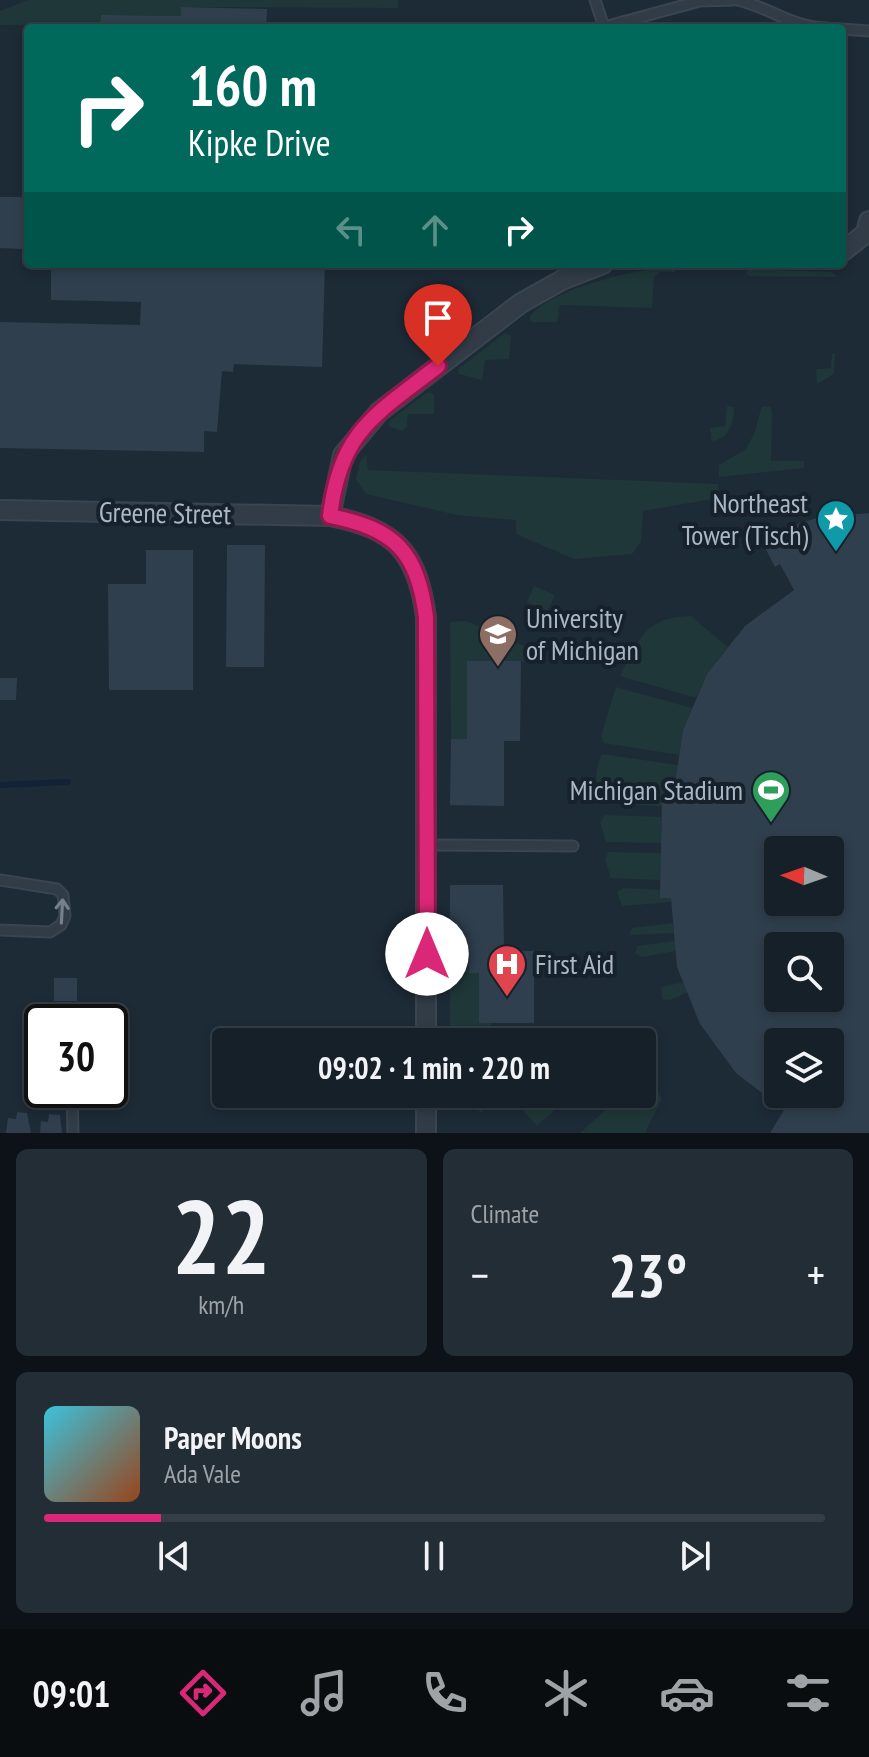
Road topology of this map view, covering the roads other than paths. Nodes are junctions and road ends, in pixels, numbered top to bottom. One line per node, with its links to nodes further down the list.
1 (595, 0): 4 (lane)
2 (735, 0): 3 (lane); 5 (lane)
3 (757, 2): 6 (lane)
4 (603, 24)
5 (615, 24)
6 (797, 24)
7 (846, 29): 8 (lane)
8 (869, 31)
9 (869, 221): 10 (street)
10 (846, 249)
11 (593, 268): 13 (street)
12 (0, 510): 13 (street, Greene Street)
13 (330, 516): 14 (street, Greene Street)
14 (427, 845): 15 (lane); 18 (street, Greene Street)
15 (573, 846)
16 (0, 880): 17 (lane, one-way to 16)
17 (0, 930)
18 (426, 1028)
19 (72, 1108): 21 (lane)
20 (426, 1108): 22 (street)
21 (73, 1133)
22 (426, 1133)

